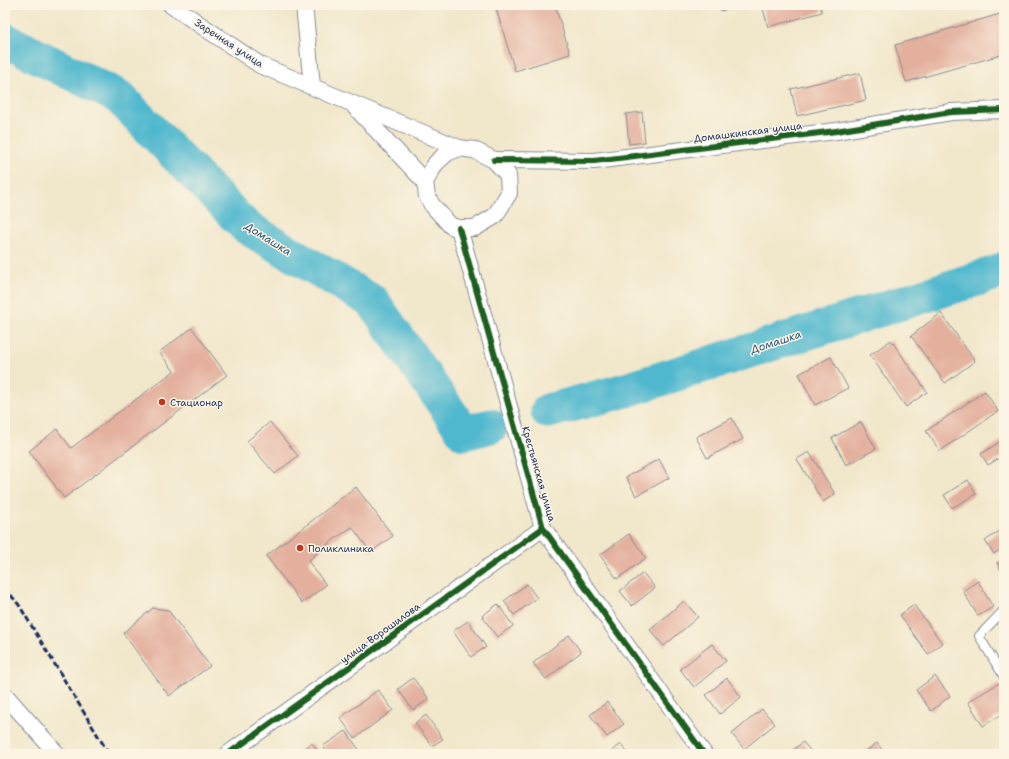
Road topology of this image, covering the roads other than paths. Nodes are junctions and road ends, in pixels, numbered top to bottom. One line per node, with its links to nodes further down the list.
1 (171, 5): 3 (street, Заречная улица)
2 (304, 5): 3 (street)
3 (312, 86): 4 (street, Заречная улица)
4 (351, 103): 6 (street, Заречная улица); 8 (street)
5 (1004, 110): 7 (street, Домашкинская улица)
6 (459, 148): 7 (street); 8 (street)
7 (494, 160): 9 (street)
8 (425, 182): 9 (street)
9 (460, 228): 10 (street, Крестьянская улица)
10 (543, 528): 15 (street, улица Ворошилова); 16 (street, Крестьянская улица)
11 (1004, 610): 12 (lane)
12 (1004, 677)
13 (5, 695): 14 (street)
14 (57, 754)
15 (228, 754)
16 (704, 754)

